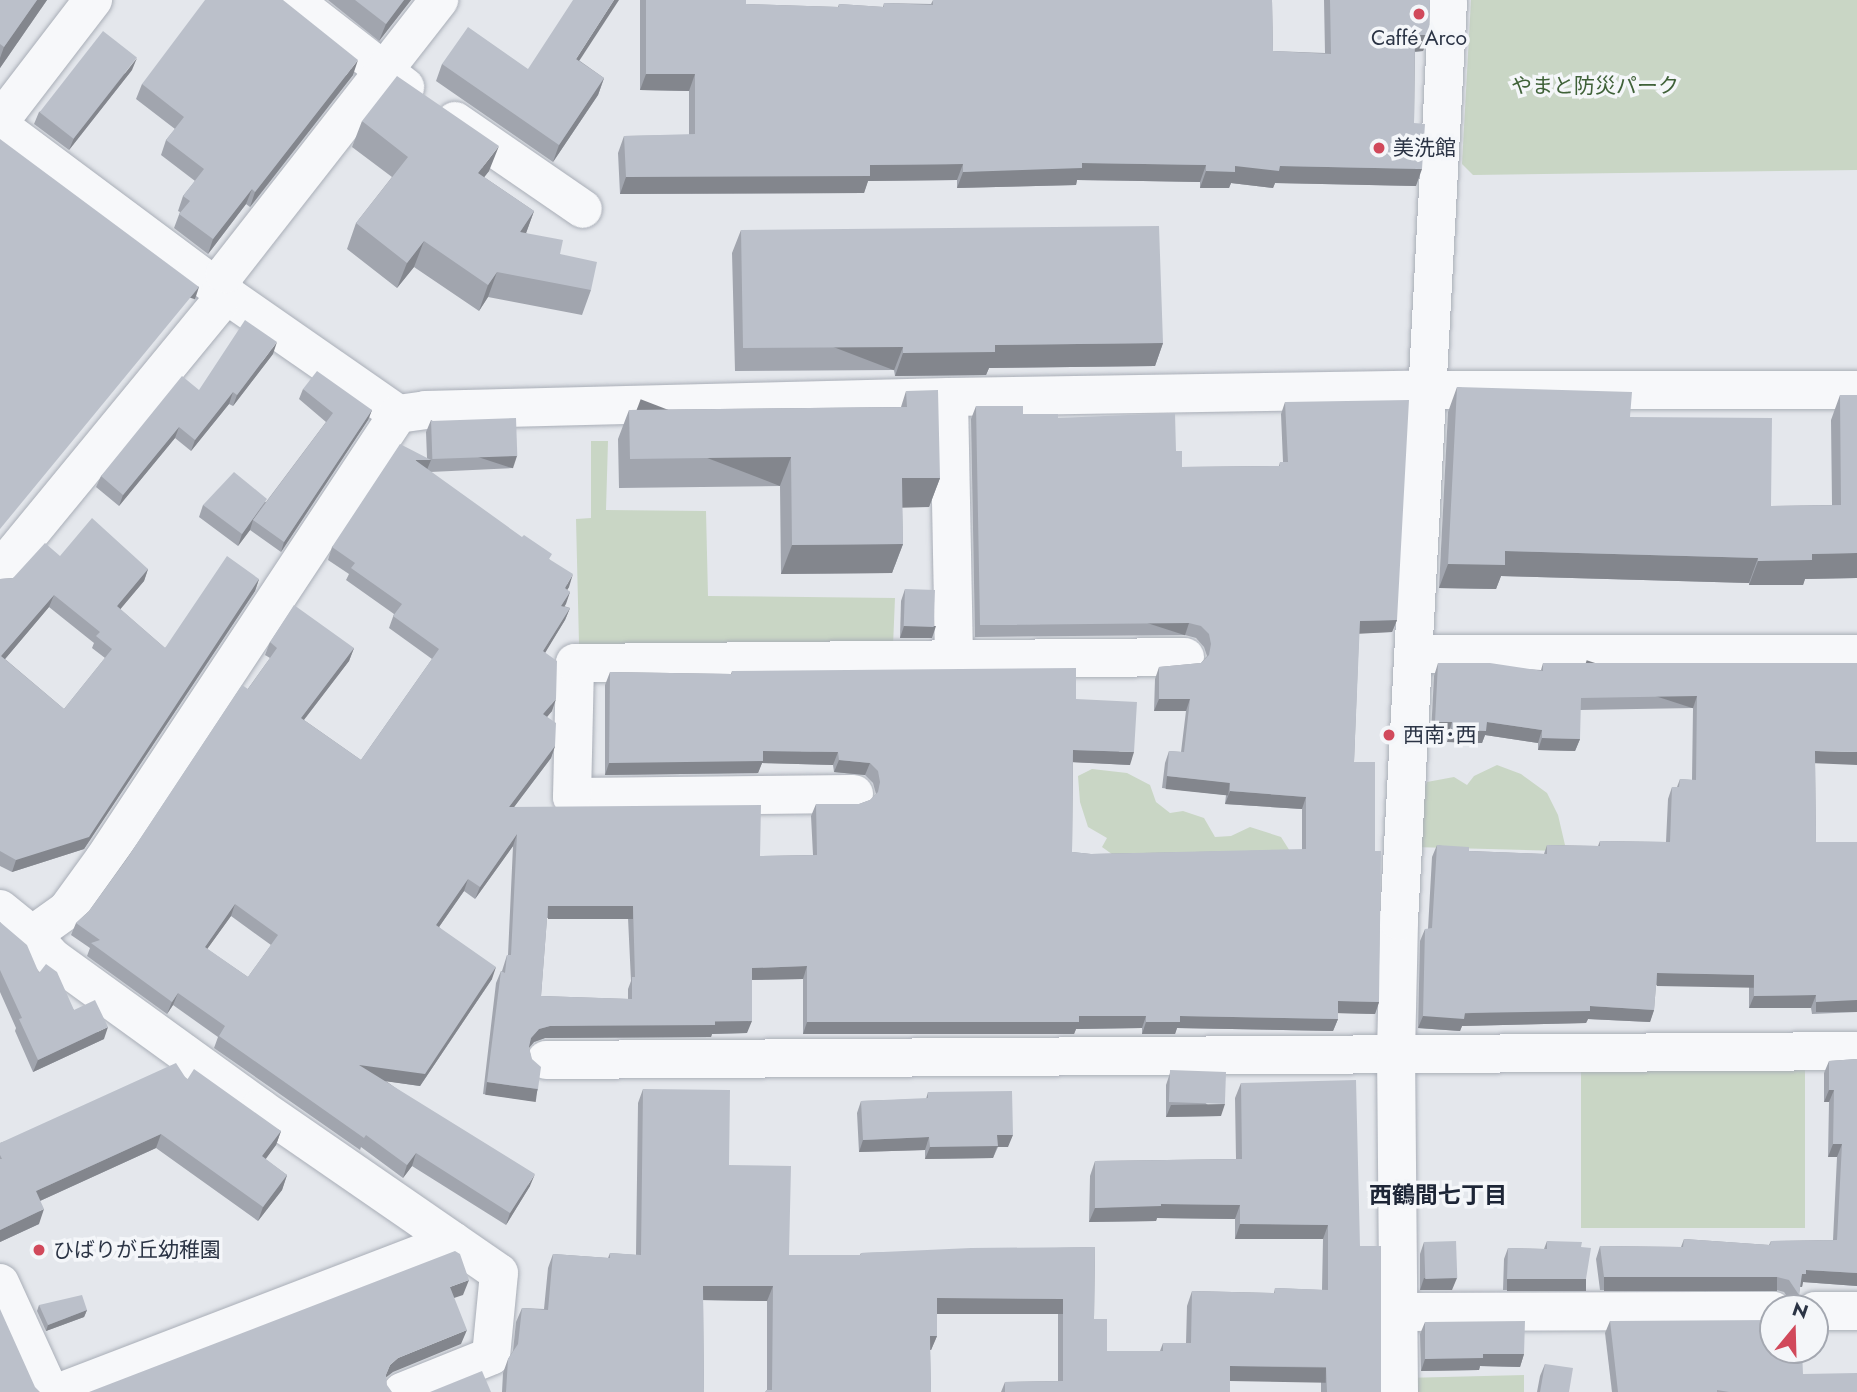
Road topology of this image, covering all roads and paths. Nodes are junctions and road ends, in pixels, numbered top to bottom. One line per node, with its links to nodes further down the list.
1 (93, 0): 6 (street)
2 (293, 0): 5 (street)
3 (439, 0): 5 (street)
4 (1448, 0): 9 (street)
5 (385, 73): 7 (street); 8 (street)
6 (0, 124): 8 (street)
7 (583, 209)
8 (221, 290): 12 (street); 13 (street)
9 (1429, 389): 10 (street); 11 (street); 14 (street)
10 (1857, 390)
11 (949, 397): 12 (street); 17 (street)
12 (398, 414): 20 (street)
13 (0, 570)
14 (1413, 654): 15 (street); 22 (street)
15 (1857, 654)
16 (1185, 657): 17 (street)
17 (954, 658): 18 (street)
18 (854, 794)
19 (0, 909): 20 (street)
20 (32, 935): 24 (street)
21 (1857, 1051): 22 (street)
22 (1396, 1054): 23 (street); 29 (street)
23 (546, 1060)
24 (453, 1241): 31 (street); 32 (street)
25 (0, 1283): 30 (street)
26 (1759, 1311): 29 (street)
27 (1829, 1311): 28 (street)
28 (1857, 1311)
29 (1398, 1312): 33 (street)
30 (50, 1392)
31 (60, 1392)
32 (402, 1392)
33 (1399, 1392)

